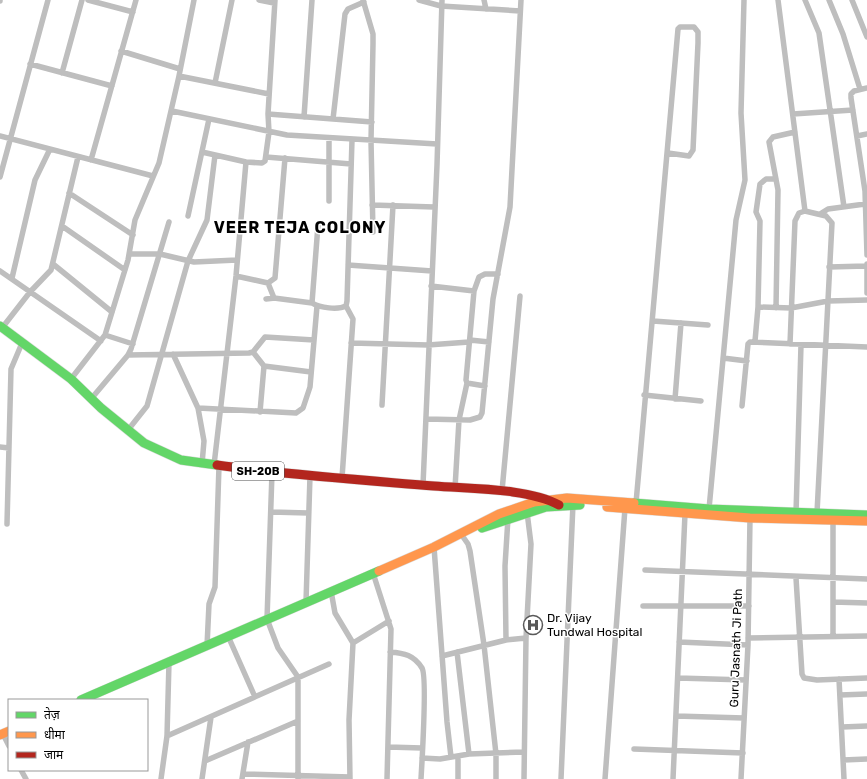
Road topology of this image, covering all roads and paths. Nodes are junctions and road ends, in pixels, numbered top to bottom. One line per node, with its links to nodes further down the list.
1 (48, 0): 25 (street)
2 (82, 0): 26 (street)
3 (88, 0): 22 (street)
4 (136, 0): 22 (street)
5 (194, 0): 27 (street)
6 (232, 0): 28 (street)
7 (259, 0): 17 (street)
8 (312, 0): 38 (street)
9 (419, 0): 19 (street)
10 (484, 0): 20 (street)
11 (521, 0): 21 (street)
12 (744, 0): 140 (street)
13 (778, 0): 37 (street)
14 (805, 0): 35 (street)
15 (829, 0): 31 (street)
16 (852, 0): 23 (street)
17 (274, 1): 32 (street)
18 (363, 1): 40 (street); 41 (street)
19 (441, 3): 20 (street); 51 (street)
20 (486, 9): 21 (street)
21 (520, 11): 97 (street)
22 (133, 12): 24 (street)
23 (867, 37)
24 (122, 51): 27 (street); 29 (street)
25 (30, 64): 26 (street); 47 (street)
26 (62, 73): 29 (street)
27 (180, 73): 28 (street); 33 (street)
28 (215, 83): 32 (street)
29 (112, 86): 59 (street)
30 (867, 88): 31 (street)
31 (860, 89): 34 (street)
32 (269, 94): 36 (street)
33 (172, 110): 39 (street); 64 (street)
34 (853, 110): 35 (street); 46 (street)
35 (831, 112): 37 (street); 74 (street)
36 (268, 114): 38 (street); 42 (street)
37 (793, 114): 43 (street)
38 (304, 117): 40 (street)
39 (209, 119): 42 (street); 53 (street)
40 (333, 119): 41 (street)
41 (372, 122): 50 (street)
42 (270, 132): 48 (street); 57 (street)
43 (795, 132): 66 (street); 75 (street)
44 (867, 134): 46 (street)
45 (0, 136): 47 (street)
46 (857, 136): 62 (street)
47 (10, 139): 52 (street); 65 (street)
48 (329, 139): 49 (street); 61 (street)
49 (352, 140): 50 (street); 63 (street)
50 (371, 141): 51 (street); 70 (street)
51 (437, 144): 73 (street)
52 (50, 149): 56 (street); 99 (street)
53 (202, 152): 55 (street); 77 (street)
54 (668, 153): 54 (street); 116 (street)
55 (215, 155): 60 (street); 88 (street)
56 (78, 157): 59 (street); 68 (street)
57 (266, 157): 58 (street); 60 (street)
58 (285, 158): 61 (street); 100 (street)
59 (91, 160): 64 (street)
60 (246, 162): 87 (street)
61 (329, 163): 63 (street); 69 (street)
62 (864, 163): 67 (street)
63 (351, 164): 91 (street)
64 (153, 176): 83 (street)
65 (0, 177)
66 (776, 179): 112 (street); 113 (street)
67 (866, 191): 71 (street)
68 (69, 193): 80 (street); 83 (street)
69 (329, 200)
70 (372, 204): 72 (street); 82 (street)
71 (865, 204): 74 (street); 81 (street)
72 (393, 205): 73 (street); 93 (street)
73 (434, 207): 96 (street)
74 (844, 207): 76 (street)
75 (805, 211): 76 (street); 114 (street)
76 (820, 214): 92 (street)
77 (188, 216)
78 (169, 222): 85 (street)
79 (318, 225): 110 (street)
80 (62, 226): 89 (street); 94 (street)
81 (866, 228): 86 (street)
82 (372, 232)
83 (133, 234): 84 (street)
84 (130, 254): 85 (street); 94 (street)
85 (160, 254): 88 (street); 128 (street)
86 (867, 254)
87 (237, 260): 88 (street); 98 (street)
88 (188, 261): 137 (street)
89 (53, 264): 103 (street); 115 (street)
90 (867, 265): 92 (street); 104 (street)
91 (348, 266): 93 (street); 111 (street)
92 (829, 267): 109 (street)
93 (390, 269): 96 (street); 129 (street)
94 (125, 270): 115 (street)
95 (0, 271): 99 (street)
96 (432, 272): 101 (street)
97 (498, 274): 102 (street); 125 (street)
98 (236, 276): 100 (street); 136 (street)
99 (12, 278): 103 (street)
100 (268, 283): 106 (street)
101 (431, 286): 102 (street); 131 (street)
102 (474, 291): 124 (street)
103 (30, 292): 119 (street); 122 (street)
104 (867, 293)
105 (520, 296): 168 (street)
106 (275, 298): 107 (street); 110 (street)
107 (266, 299)
108 (867, 300): 109 (street)
109 (828, 301): 114 (street); 133 (street)
110 (315, 305): 111 (street); 121 (street)
111 (346, 306): 127 (street)
112 (758, 307): 113 (street); 123 (street)
113 (776, 308): 114 (street)
114 (791, 308): 130 (street)
115 (112, 312): 120 (street)
116 (653, 320): 117 (street); 147 (street)
117 (681, 323): 118 (street); 148 (street)
118 (708, 325)
119 (1, 327): 126 (main road, SH-20B)
120 (105, 335): 122 (street); 128 (street)
121 (314, 340): 135 (street); 143 (street)
122 (101, 341): 144 (street)
123 (755, 341): 130 (street); 141 (street)
124 (469, 342): 125 (street); 131 (street); 145 (street)
125 (489, 342): 146 (street)
126 (22, 343): 144 (main road, SH-20B); 160 (street)
127 (351, 343): 129 (street); 165 (street)
128 (133, 344): 139 (street)
129 (386, 344): 131 (street); 151 (street)
130 (790, 344): 132 (street)
131 (428, 345): 156 (street)
132 (800, 345): 133 (street); 178 (street)
133 (826, 346): 134 (street); 179 (street)
134 (867, 347)
135 (253, 352): 136 (street); 142 (street)
136 (227, 353): 138 (street); 154 (street)
137 (162, 354): 138 (street); 139 (street); 158 (street)
138 (173, 354): 153 (street)
139 (128, 355): 149 (street)
140 (723, 358): 141 (street); 174 (street)
141 (746, 361): 152 (street)
142 (264, 366): 143 (street); 155 (street)
143 (311, 372): 155 (street)
144 (71, 378): 149 (main road, SH-20B)
145 (467, 383): 146 (street); 157 (street)
146 (485, 386): 157 (street)
147 (644, 396): 148 (street); 170 (street)
148 (675, 398): 150 (street)
149 (91, 399): 158 (main road, SH-20B)
150 (701, 401)
151 (382, 405)
152 (742, 406)
153 (198, 408): 154 (street); 161 (street)
154 (221, 408): 155 (street); 162 (street)
155 (260, 412)
156 (426, 419): 157 (street); 166 (street)
157 (459, 420): 167 (street)
158 (128, 430): 161 (main road, SH-20B)
159 (0, 448): 160 (street)
160 (9, 448): 186 (street)
161 (202, 464): 162 (main road, SH-20B)
162 (217, 466): 163 (main road, SH-20B); 216 (street)
163 (272, 473): 164 (main road, SH-20B); 175 (street)
164 (310, 476): 165 (main road, SH-20B); 177 (street)
165 (342, 478): 166 (main road, SH-20B)
166 (423, 485): 167 (main road, SH-20B)
167 (455, 488): 168 (main road, SH-20B)
168 (502, 491): 169 (main road, SH-20B)
169 (548, 500): 170 (main road); 172 (main road, SH-20B); 187 (main road)
170 (636, 503): 174 (main road)
171 (573, 504): 172 (main road); 173 (main road); 264 (street)
172 (559, 505): 176 (main road)
173 (625, 508): 180 (main road); 265 (street)
174 (709, 509): 178 (main road)
175 (271, 512): 177 (street); 203 (street)
176 (527, 512): 182 (main road); 209 (street)
177 (308, 513): 197 (street)
178 (796, 513): 179 (main road)
179 (817, 513): 181 (main road)
180 (685, 514): 183 (main road); 190 (street)
181 (867, 515)
182 (508, 518): 187 (main road); 211 (street)
183 (750, 518): 184 (main road); 192 (street, Guru Jasnath Ji Path)
184 (833, 520): 185 (main road); 194 (street)
185 (867, 521)
186 (6, 524)
187 (464, 533): 188 (main road); 214 (street)
188 (434, 547): 191 (main road); 219 (street)
189 (645, 570): 190 (street)
190 (682, 571): 192 (street); 202 (street)
191 (373, 573): 196 (main road); 204 (street)
192 (749, 575): 193 (street); 201 (street, Guru Jasnath Ji Path)
193 (796, 578): 194 (street); 208 (street)
194 (833, 578): 195 (street); 198 (street)
195 (867, 580)
196 (331, 591): 197 (main road); 213 (street)
197 (306, 602): 203 (main road)
198 (833, 602): 199 (street); 206 (street)
199 (867, 603)
200 (643, 606): 202 (street)
201 (749, 606): 202 (street); 210 (street, Guru Jasnath Ji Path)
202 (680, 607): 212 (street)
203 (267, 619): 205 (main road); 222 (street)
204 (389, 621): 213 (street); 217 (street)
205 (228, 636): 216 (main road); 229 (street)
206 (833, 636): 207 (street); 208 (street)
207 (867, 636)
208 (799, 637): 210 (street); 225 (street)
209 (526, 638): 211 (street); 245 (street)
210 (748, 638): 215 (street, Guru Jasnath Ji Path)
211 (506, 640): 214 (street)
212 (679, 642): 215 (street); 223 (street)
213 (353, 643): 256 (street)
214 (484, 645): 218 (street); 248 (street)
215 (748, 645): 226 (street, Guru Jasnath Ji Path)
216 (207, 646): 220 (main road)
217 (390, 652): 241 (street); 242 (street)
218 (457, 652): 219 (street); 247 (street)
219 (442, 656): 249 (street)
220 (169, 662): 230 (main road); 238 (street)
221 (329, 664): 222 (street)
222 (298, 677): 229 (street); 234 (street)
223 (678, 678): 226 (street); 231 (street)
224 (867, 678): 225 (street)
225 (840, 679): 228 (street)
226 (746, 680): 233 (street, Guru Jasnath Ji Path)
227 (867, 694): 228 (street)
228 (840, 695): 236 (street)
229 (255, 696): 232 (street)
230 (83, 699)
231 (676, 716): 233 (street); 244 (street)
232 (211, 717): 238 (street); 253 (street)
233 (744, 718): 246 (street, Guru Jasnath Ji Path)
234 (298, 721): 239 (street); 255 (street)
235 (867, 726): 236 (street)
236 (842, 727): 252 (street)
237 (4, 733): 240 (street)
238 (167, 736): 257 (street)
239 (248, 742): 253 (street); 254 (street)
240 (8, 743)
241 (388, 747): 242 (street); 259 (street)
242 (422, 748): 250 (street)
243 (634, 749): 244 (street)
244 (675, 751): 246 (street); 266 (street)
245 (524, 752): 248 (street); 263 (street)
246 (743, 753): 267 (street, Guru Jasnath Ji Path)
247 (469, 754): 248 (street); 249 (street)
248 (496, 754): 262 (street)
249 (454, 756): 250 (street); 261 (street)
250 (422, 758): 260 (street)
251 (867, 759): 252 (street)
252 (843, 760): 268 (street)
253 (205, 761): 258 (street)
254 (242, 777): 255 (street)
255 (298, 777): 256 (street)
256 (350, 778)
257 (161, 779)
258 (202, 779)
259 (387, 779)
260 (421, 779)
261 (458, 779)
262 (496, 779)
263 (524, 779)
264 (561, 779)
265 (605, 779)
266 (673, 779)
267 (741, 779)
268 (844, 779)

